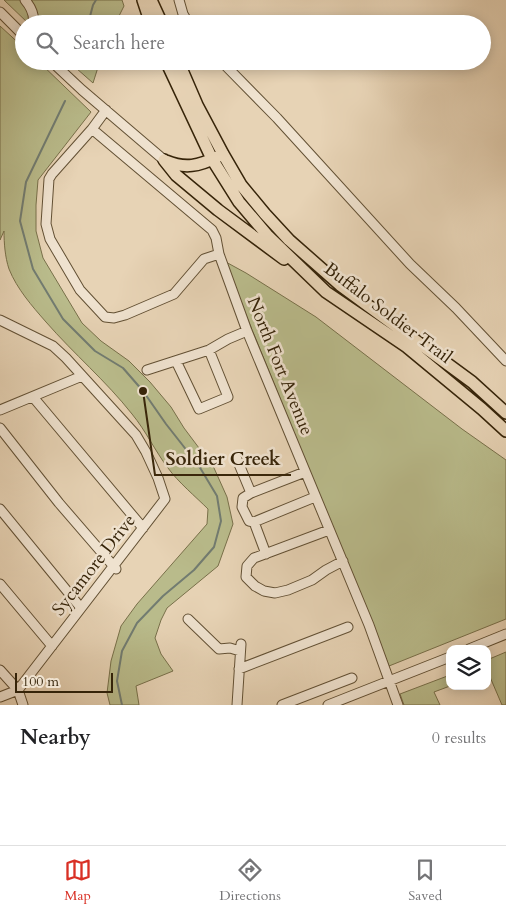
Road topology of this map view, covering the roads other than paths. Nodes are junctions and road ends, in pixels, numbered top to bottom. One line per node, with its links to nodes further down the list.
1 (25, 0): 6 (street)
2 (143, 0): 7 (main road)
3 (151, 0): 8 (main road)
4 (180, 0): 9 (street)
5 (0, 12): 10 (street)
6 (34, 15)
7 (148, 15)
8 (158, 15)
9 (184, 15)
10 (15, 27)
11 (61, 70): 15 (street)
12 (171, 70): 17 (main road, Buffalo Soldier Trail)
13 (182, 70): 17 (main road)
14 (230, 70): 24 (street)
15 (106, 110): 16 (street); 18 (street)
16 (92, 129): 19 (street, North Fort Avenue); 19 (street)
17 (217, 157): 18 (main road); 20 (main road, Buffalo Soldier Trail); 30 (main road)
18 (164, 160): 20 (main road)
19 (219, 254): 22 (street, North Fort Avenue)
20 (326, 292): 32 (main road, Buffalo Soldier Trail)
21 (0, 320): 27 (street)
22 (247, 331): 23 (street); 34 (street, North Fort Avenue)
23 (209, 350): 25 (street); 25 (street)
24 (506, 361)
25 (176, 362): 26 (street)
26 (147, 370)
27 (82, 376): 28 (street); 39 (street, Sycamore Drive)
28 (33, 396): 29 (street); 39 (street)
29 (0, 410)
30 (506, 413)
31 (0, 428): 43 (street)
32 (506, 432)
33 (236, 457): 35 (street)
34 (305, 472): 35 (street); 36 (street, North Fort Avenue)
35 (251, 493): 38 (street)
36 (316, 497): 38 (street); 40 (street, North Fort Avenue)
37 (0, 509): 45 (street)
38 (254, 522): 41 (street)
39 (143, 528): 43 (street, Sycamore Drive)
40 (329, 530): 41 (street); 42 (street, North Fort Avenue)
41 (266, 554): 42 (street)
42 (343, 561): 55 (street, North Fort Avenue)
43 (115, 567): 45 (street, Sycamore Drive)
44 (0, 584): 50 (street)
45 (81, 608): 50 (street, Sycamore Drive)
46 (188, 619): 52 (street)
47 (348, 627): 52 (street)
48 (506, 634): 49 (street)
49 (479, 645)
50 (52, 646): 56 (street, Sycamore Drive)
51 (446, 658): 55 (street)
52 (239, 669): 59 (street)
53 (0, 670): 56 (street)
54 (352, 678): 60 (street)
55 (389, 681): 61 (street); 62 (street, North Fort Avenue)
56 (18, 690): 57 (street); 58 (street)
57 (0, 698)
58 (23, 705)
59 (237, 705)
60 (282, 705)
61 (328, 705)
62 (398, 705)

